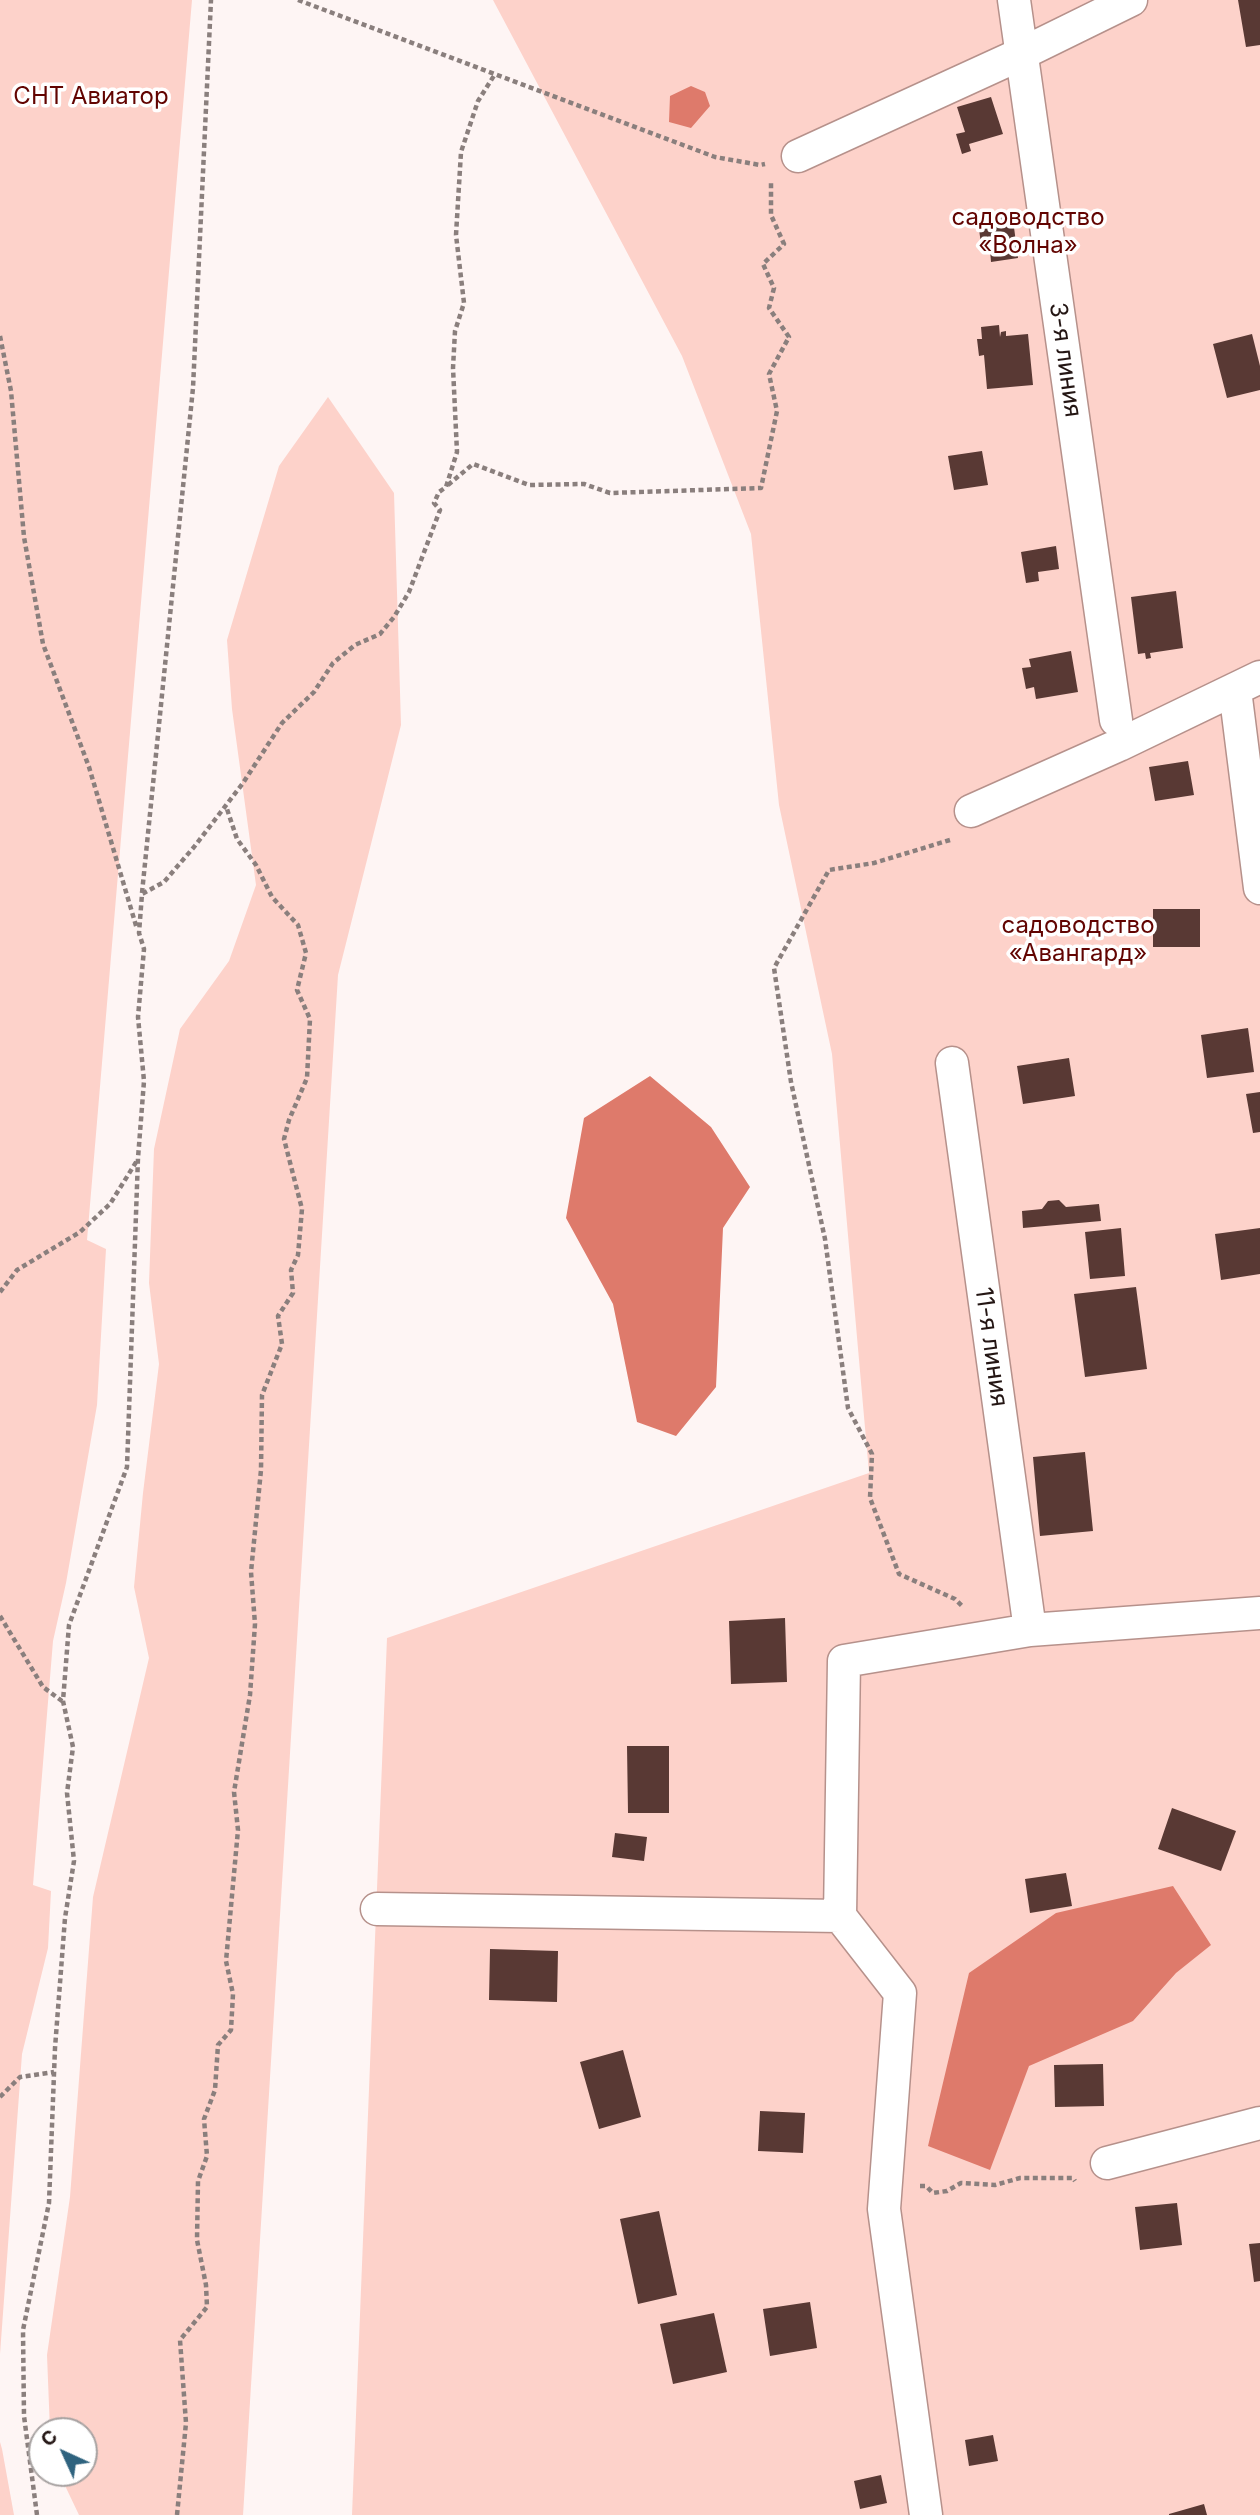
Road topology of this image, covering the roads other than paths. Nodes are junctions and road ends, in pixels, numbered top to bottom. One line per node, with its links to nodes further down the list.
1 (1014, 0): 3 (street, 3-я линия)
2 (1131, 0): 3 (street)
3 (1021, 54): 4 (street); 6 (street, 3-я линия)
4 (798, 156)
5 (1248, 684): 7 (street); 8 (street)
6 (1116, 720)
7 (971, 811)
8 (1260, 888)
9 (952, 1063): 11 (street, 11-я линия)
10 (1260, 1612): 11 (street)
11 (1030, 1630): 13 (street)
12 (377, 1909): 13 (street)
13 (840, 1916): 16 (street)
14 (1260, 2123): 15 (street)
15 (1107, 2163)
16 (926, 2515)

